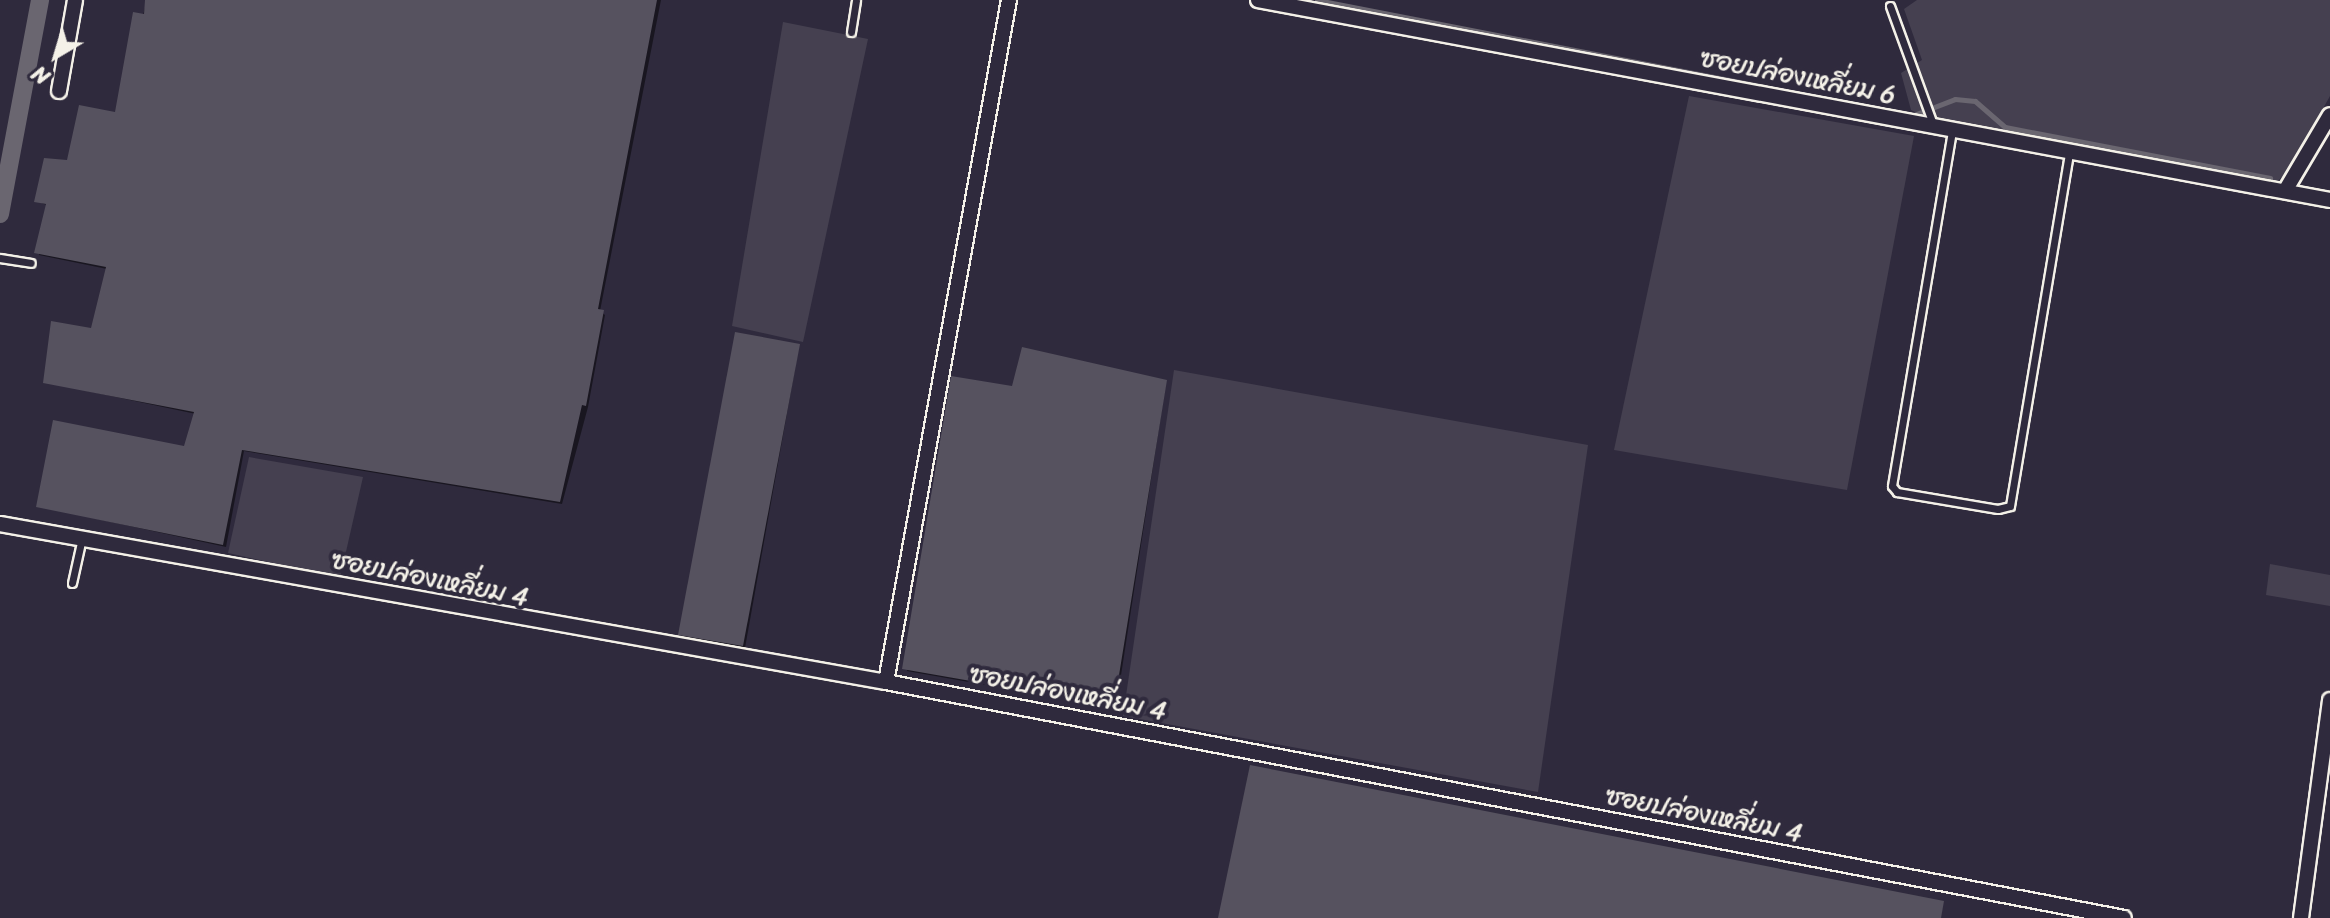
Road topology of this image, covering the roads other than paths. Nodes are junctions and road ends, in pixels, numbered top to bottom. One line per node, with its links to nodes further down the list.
1 (75, 0): 8 (street)
2 (856, 0): 7 (lane)
3 (1009, 0): 20 (street)
4 (1258, 0): 5 (street, ซอยปล่องเหลี่ยม 6)
5 (1275, 2): 10 (street, ซอยปล่องเหลี่ยม 6)
6 (1890, 6): 10 (lane)
7 (851, 32)
8 (59, 91)
9 (2330, 115): 13 (street)
10 (1934, 127): 11 (street, ซอยปล่องเหลี่ยม 6)
11 (1952, 131): 12 (street, ซอยปล่องเหลี่ยม 6); 12 (lane)
12 (2069, 152): 13 (street, ซอยปล่องเหลี่ยม 6)
13 (2285, 191): 14 (street, ซอยปล่องเหลี่ยม 6)
14 (2330, 200)
15 (0, 258): 16 (lane)
16 (31, 263)
17 (0, 524): 18 (street, ซอยปล่องเหลี่ยม 4)
18 (83, 538): 19 (lane); 20 (street, ซอยปล่องเหลี่ยม 4)
19 (72, 583)
20 (886, 682): 22 (street, ซอยปล่องเหลี่ยม 4)
21 (2330, 700): 23 (street)
22 (2124, 918)
23 (2301, 918)

